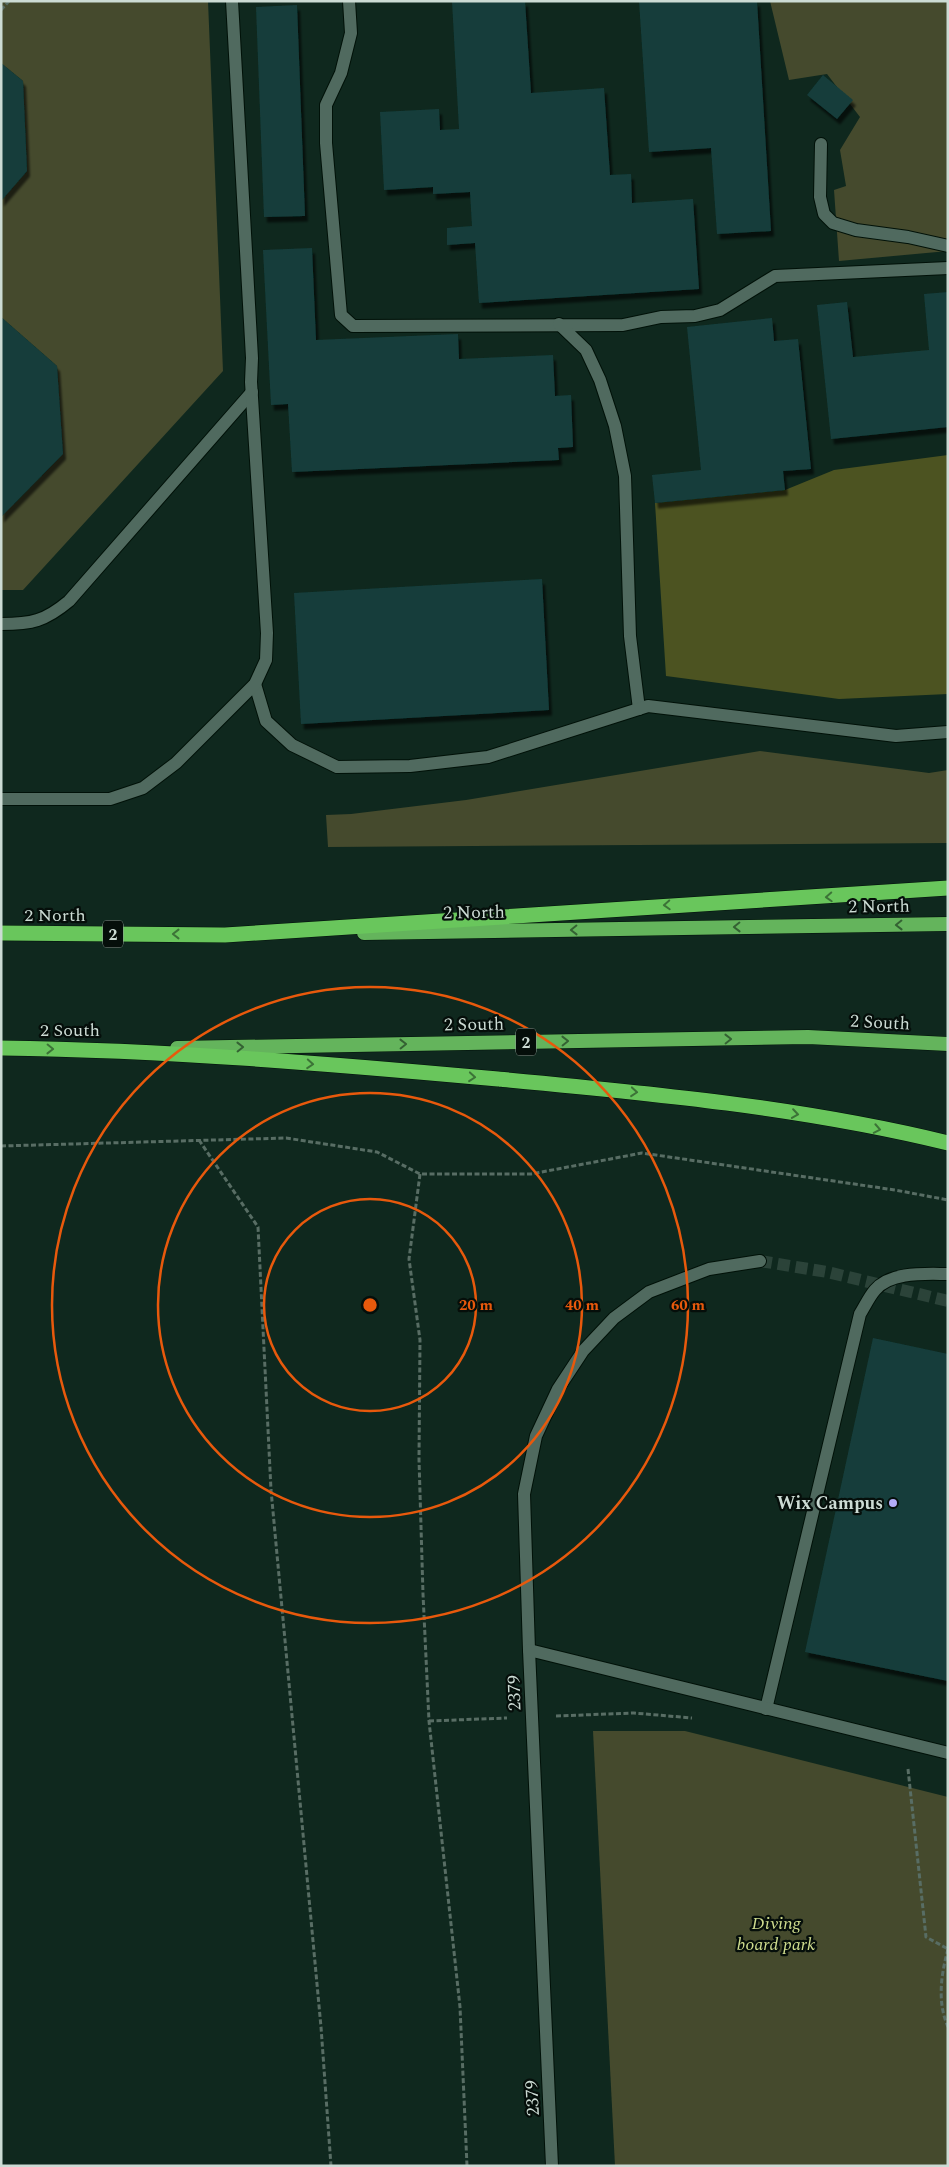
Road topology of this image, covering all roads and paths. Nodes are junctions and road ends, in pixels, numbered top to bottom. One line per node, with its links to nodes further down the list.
1 (9, 1): 4 (path)
2 (232, 1): 9 (street)
3 (349, 1): 8 (street)
4 (1, 10)
5 (821, 144): 6 (street)
6 (948, 246)
7 (948, 268): 8 (street)
8 (559, 324): 12 (street)
9 (252, 392): 10 (street); 11 (street)
10 (1, 624)
11 (255, 684): 12 (street); 14 (street)
12 (639, 710): 13 (street)
13 (948, 732)
14 (1, 799)
15 (948, 888): 18 (highway, one-way to 18)
16 (948, 924): 18 (highway, 2 North / 2, one-way to 18)
17 (1, 933): 18 (highway, 2 North / 2, one-way to 17)
18 (224, 934)
19 (948, 1035): 20 (highway)
20 (808, 1037): 21 (highway, 2 South / 2); 23 (highway, 2 South / 2, one-way to 20)
21 (948, 1044)
22 (1, 1048): 23 (highway, 2 South / 2, one-way to 23)
23 (104, 1049): 25 (highway, one-way to 25)
24 (199, 1140): 26 (path); 27 (path); 42 (path)
25 (948, 1143)
26 (1, 1146)
27 (420, 1174): 28 (path); 35 (path)
28 (948, 1200)
29 (760, 1261): 31 (street)
30 (948, 1274): 32 (street)
31 (530, 1650): 32 (street, 2379); 33 (street, 2379)
32 (766, 1709): 36 (street, 2379)
33 (532, 1717): 34 (path); 35 (path); 44 (street, 2379)
34 (701, 1718)
35 (429, 1722): 43 (path)
36 (948, 1753)
37 (898, 1766): 38 (path)
38 (908, 1768): 39 (path); 40 (path)
39 (916, 1770)
40 (948, 1949): 41 (path)
41 (948, 2027)
42 (331, 2166)
43 (467, 2166)
44 (552, 2166)

